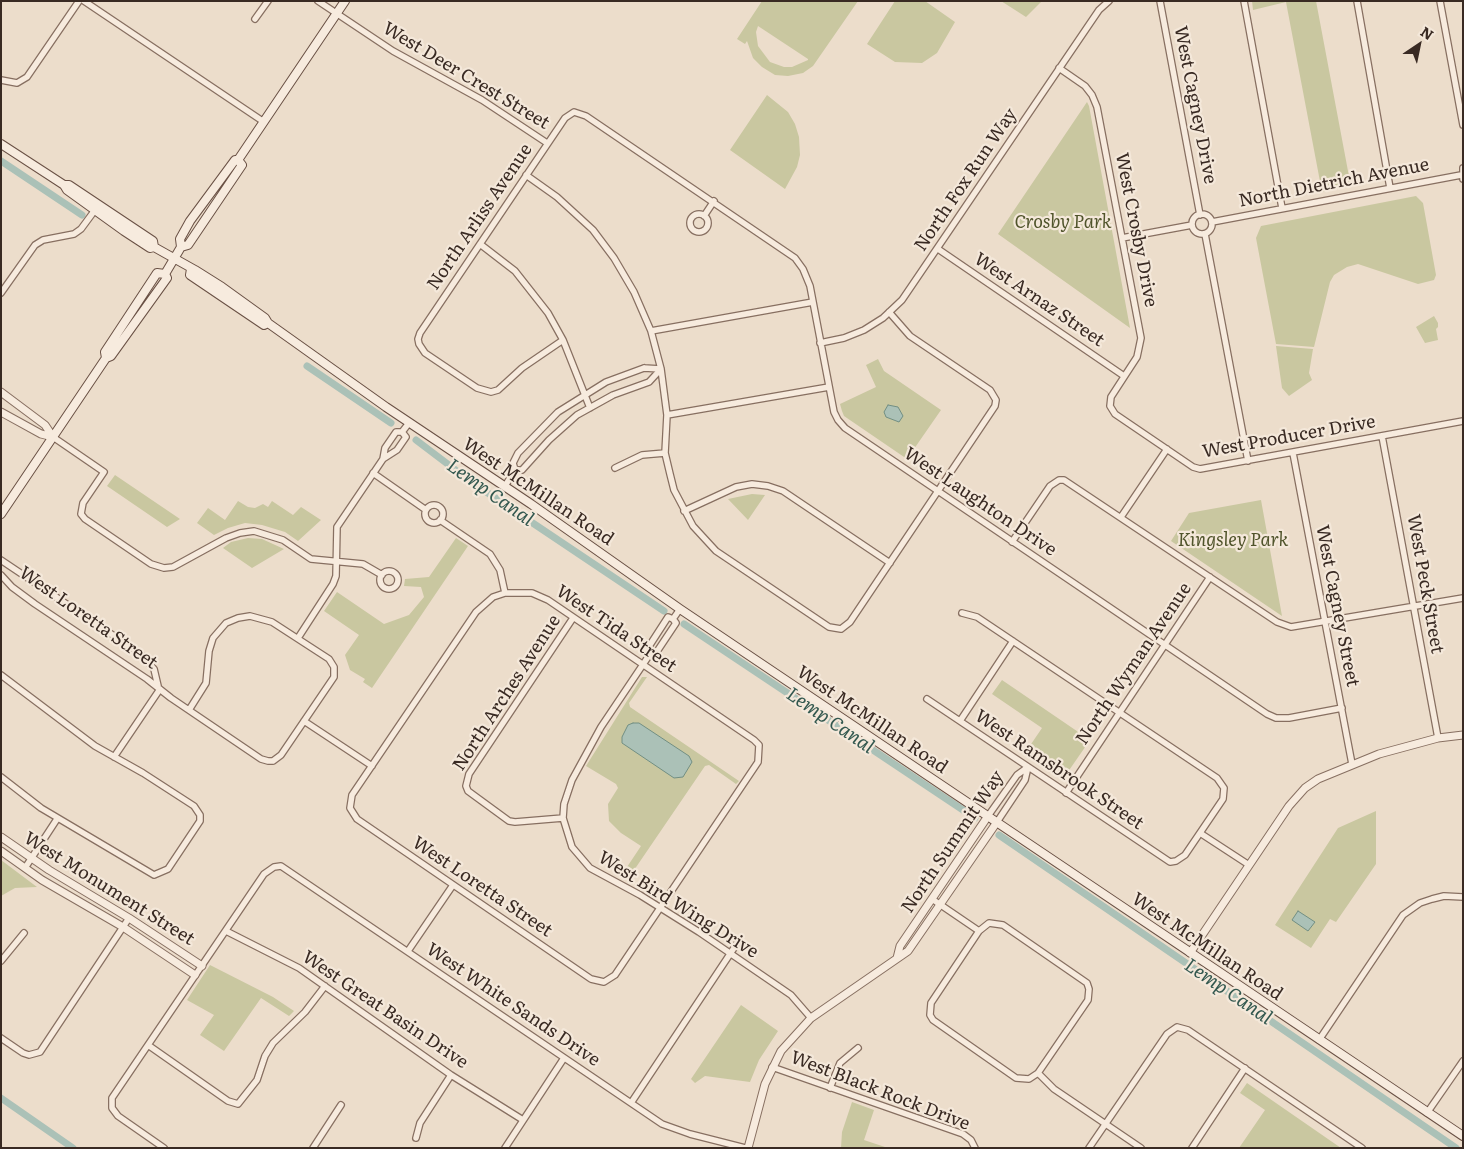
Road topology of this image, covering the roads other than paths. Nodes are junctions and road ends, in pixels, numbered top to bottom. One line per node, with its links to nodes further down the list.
1 (79, 1): 14 (street)
2 (84, 1): 16 (street)
3 (268, 1): 12 (street)
4 (318, 1): 11 (street, West Deer Crest Street)
5 (345, 1): 11 (main road)
6 (1109, 1): 13 (street, North Fox Run Way)
7 (1160, 1): 28 (street, West Cagney Drive)
8 (1244, 1): 26 (street)
9 (1357, 1): 24 (street)
10 (1440, 1): 17 (street)
11 (337, 14): 16 (main road); 19 (street, West Deer Crest Street)
12 (255, 19)
13 (1059, 68): 33 (street, West Crosby Drive); 36 (street, North Fox Run Way)
14 (1, 80)
15 (574, 112): 19 (street, North Arliss Avenue); 25 (street, West Laughton Drive)
16 (264, 122): 37 (main road)
17 (1463, 125)
18 (1, 144): 23 (main road, West McMillan Road)
19 (547, 144): 21 (street, North Arliss Avenue)
20 (1463, 168): 22 (street)
21 (526, 174): 34 (street, North Arliss Avenue); 41 (street)
22 (1462, 177): 24 (street, North Dietrich Avenue)
23 (64, 185): 27 (main road, West McMillan Road); 35 (main road, West McMillan Road)
24 (1390, 188): 26 (street, North Dietrich Avenue)
25 (714, 201): 29 (street); 39 (street, West Laughton Drive)
26 (1282, 208): 30 (street, North Dietrich Avenue)
27 (96, 210): 35 (main road, West McMillan Road); 38 (street)
28 (1200, 215): 30 (street); 31 (street)
29 (704, 216)
30 (1212, 222): 32 (street)
31 (1192, 225): 32 (street); 33 (street)
32 (1204, 234): 62 (street)
33 (1122, 238): 45 (street, West Crosby Drive)
34 (480, 244): 42 (street); 42 (street, North Arliss Avenue)
35 (154, 247): 37 (main road, West McMillan Road)
36 (938, 249): 40 (street, North Fox Run Way); 45 (street, West Arnaz Street)
37 (174, 259): 54 (main road, West McMillan Road); 57 (main road)
38 (1, 293)
39 (813, 302): 41 (street); 43 (street, West Laughton Drive)
40 (889, 312): 43 (street, North Fox Run Way); 67 (street)
41 (651, 330): 44 (street)
42 (563, 340): 48 (street)
43 (820, 343): 46 (street, West Laughton Drive)
44 (661, 369): 48 (street); 50 (street); 52 (street)
45 (1124, 376): 49 (street, West Crosby Drive)
46 (829, 386): 52 (street); 67 (street, West Laughton Drive)
47 (1, 392): 57 (street)
48 (584, 394): 50 (street); 64 (street)
49 (1110, 406): 58 (street, West Producer Drive)
50 (590, 408): 64 (street)
51 (1, 412): 57 (street)
52 (667, 415): 59 (street)
53 (1463, 421): 56 (street, West Producer Drive)
54 (409, 423): 55 (street); 66 (main road, West McMillan Road)
55 (402, 432): 61 (street); 61 (street)
56 (1382, 436): 60 (street, West Producer Drive); 82 (street, West Peck Street)
57 (53, 437): 70 (main road); 75 (street)
58 (1167, 449): 62 (street, West Producer Drive); 71 (street)
59 (665, 453): 63 (street); 69 (street)
60 (1293, 453): 62 (street, West Producer Drive); 87 (street, West Cagney Street)
61 (383, 459): 65 (street)
62 (1248, 462)
63 (615, 468)
64 (516, 470): 66 (street)
65 (373, 473): 68 (street); 75 (street)
66 (505, 486): 83 (main road, West McMillan Road)
67 (938, 491): 73 (street, West Laughton Drive); 76 (street)
68 (426, 510): 72 (street); 72 (street)
69 (684, 511): 76 (street); 76 (street)
70 (1, 514)
71 (1121, 517): 73 (street); 79 (street)
72 (440, 520): 80 (street)
73 (1012, 542): 90 (street, West Laughton Drive)
74 (1, 560): 94 (street, West Loretta Street)
75 (336, 560): 78 (street); 88 (street)
76 (890, 563)
77 (1, 575): 94 (street, West Loretta Street)
78 (382, 575)
79 (1210, 577): 87 (street); 90 (street, North Wyman Avenue)
80 (505, 593): 85 (street, West Tida Street); 105 (street)
81 (1463, 598): 82 (street)
82 (1413, 605): 87 (street); 102 (street, West Peck Street)
83 (680, 608): 86 (street); 109 (main road, West McMillan Road)
84 (962, 613): 89 (street)
85 (574, 618): 92 (street, West Tida Street); 110 (street, North Arches Avenue)
86 (673, 619): 91 (street); 91 (street)
87 (1325, 622): 96 (street, West Cagney Street)
88 (298, 638): 97 (street); 99 (street)
89 (1013, 641): 98 (street); 100 (street)
90 (1164, 644): 96 (street, West Laughton Drive); 98 (street, North Wyman Avenue)
91 (648, 657): 92 (street)
92 (643, 664): 110 (street); 123 (street, West Tida Street)
93 (1, 675): 103 (street)
94 (159, 687): 97 (street, West Loretta Street); 103 (street)
95 (927, 699): 100 (street, West Ramsbrook Street)
96 (1342, 708): 104 (street, West Cagney Street)
97 (189, 710): 99 (street, West Loretta Street)
98 (1120, 713): 108 (street, North Wyman Avenue); 113 (street)
99 (304, 721): 105 (street)
100 (960, 721): 106 (street, West Ramsbrook Street)
101 (1463, 735): 102 (street)
102 (1438, 738): 104 (street)
103 (114, 758): 111 (street)
104 (1352, 764): 117 (street)
105 (372, 766): 119 (street, West Loretta Street)
106 (1028, 767): 108 (street, West Ramsbrook Street); 109 (street, North Summit Way); 112 (street, North Summit Way)
107 (1, 776): 111 (street)
108 (1066, 793): 113 (street, West Ramsbrook Street)
109 (988, 816): 112 (main road, West McMillan Road); 121 (street, North Summit Way)
110 (563, 818): 123 (street, West Bird Wing Drive)
111 (57, 819): 116 (street)
112 (997, 822): 122 (street, North Summit Way); 131 (main road, West McMillan Road)
113 (1200, 833): 117 (street)
114 (1, 837): 116 (street, West Monument Street)
115 (1, 851): 118 (street, West Monument Street)
116 (31, 859): 118 (street); 124 (street, West Monument Street)
117 (1249, 865): 131 (street)
118 (25, 868): 125 (street, West Monument Street)
119 (453, 885): 123 (street, West Loretta Street); 130 (street)
120 (1463, 897): 140 (street)
121 (932, 899): 122 (street); 133 (street, North Summit Way)
122 (940, 904): 127 (street); 133 (street, North Summit Way)
123 (661, 907): 132 (street, West Bird Wing Drive)
124 (129, 918): 125 (street); 135 (street, West Monument Street)
125 (124, 927): 136 (street, West Monument Street); 139 (street)
126 (226, 931): 130 (street, West White Sands Drive); 135 (street); 137 (street, West Great Basin Drive)
127 (979, 931): 147 (street); 147 (street)
128 (24, 933): 134 (street)
129 (738, 942): 132 (street)
130 (408, 951): 143 (street, West White Sands Drive)
131 (1190, 953): 140 (main road, West McMillan Road)
132 (730, 954): 138 (street, West Bird Wing Drive); 150 (street)
133 (897, 958): 138 (street, North Summit Way)
134 (1, 961)
135 (202, 966): 136 (street)
136 (195, 975): 141 (street)
137 (325, 986): 141 (street); 148 (street, West Great Basin Drive)
138 (811, 1018): 145 (street, North Summit Way)
139 (1, 1038)
140 (1319, 1040): 152 (main road, West McMillan Road)
141 (148, 1045): 158 (street)
142 (858, 1048): 149 (street)
143 (564, 1058): 150 (street, West White Sands Drive); 153 (street)
144 (1463, 1061): 152 (street)
145 (772, 1067): 149 (street, West Black Rock Drive); 161 (street, North Summit Way)
146 (1245, 1068): 154 (street); 164 (street); 165 (street)
147 (1038, 1073): 154 (street)
148 (451, 1075): 153 (street, West Great Basin Drive); 156 (street)
149 (830, 1088): 157 (street, West Black Rock Drive)
150 (630, 1102): 161 (street, West White Sands Drive)
151 (341, 1105): 159 (street)
152 (1428, 1113): 155 (main road, West McMillan Road)
153 (523, 1120): 160 (street)
154 (1105, 1124): 162 (street); 163 (street)
155 (1463, 1136)
156 (416, 1138)
157 (975, 1147)
158 (164, 1148)
159 (313, 1148)
160 (505, 1148)
161 (746, 1148)
162 (1089, 1148)
163 (1141, 1148)
164 (1192, 1148)
165 (1362, 1148)

